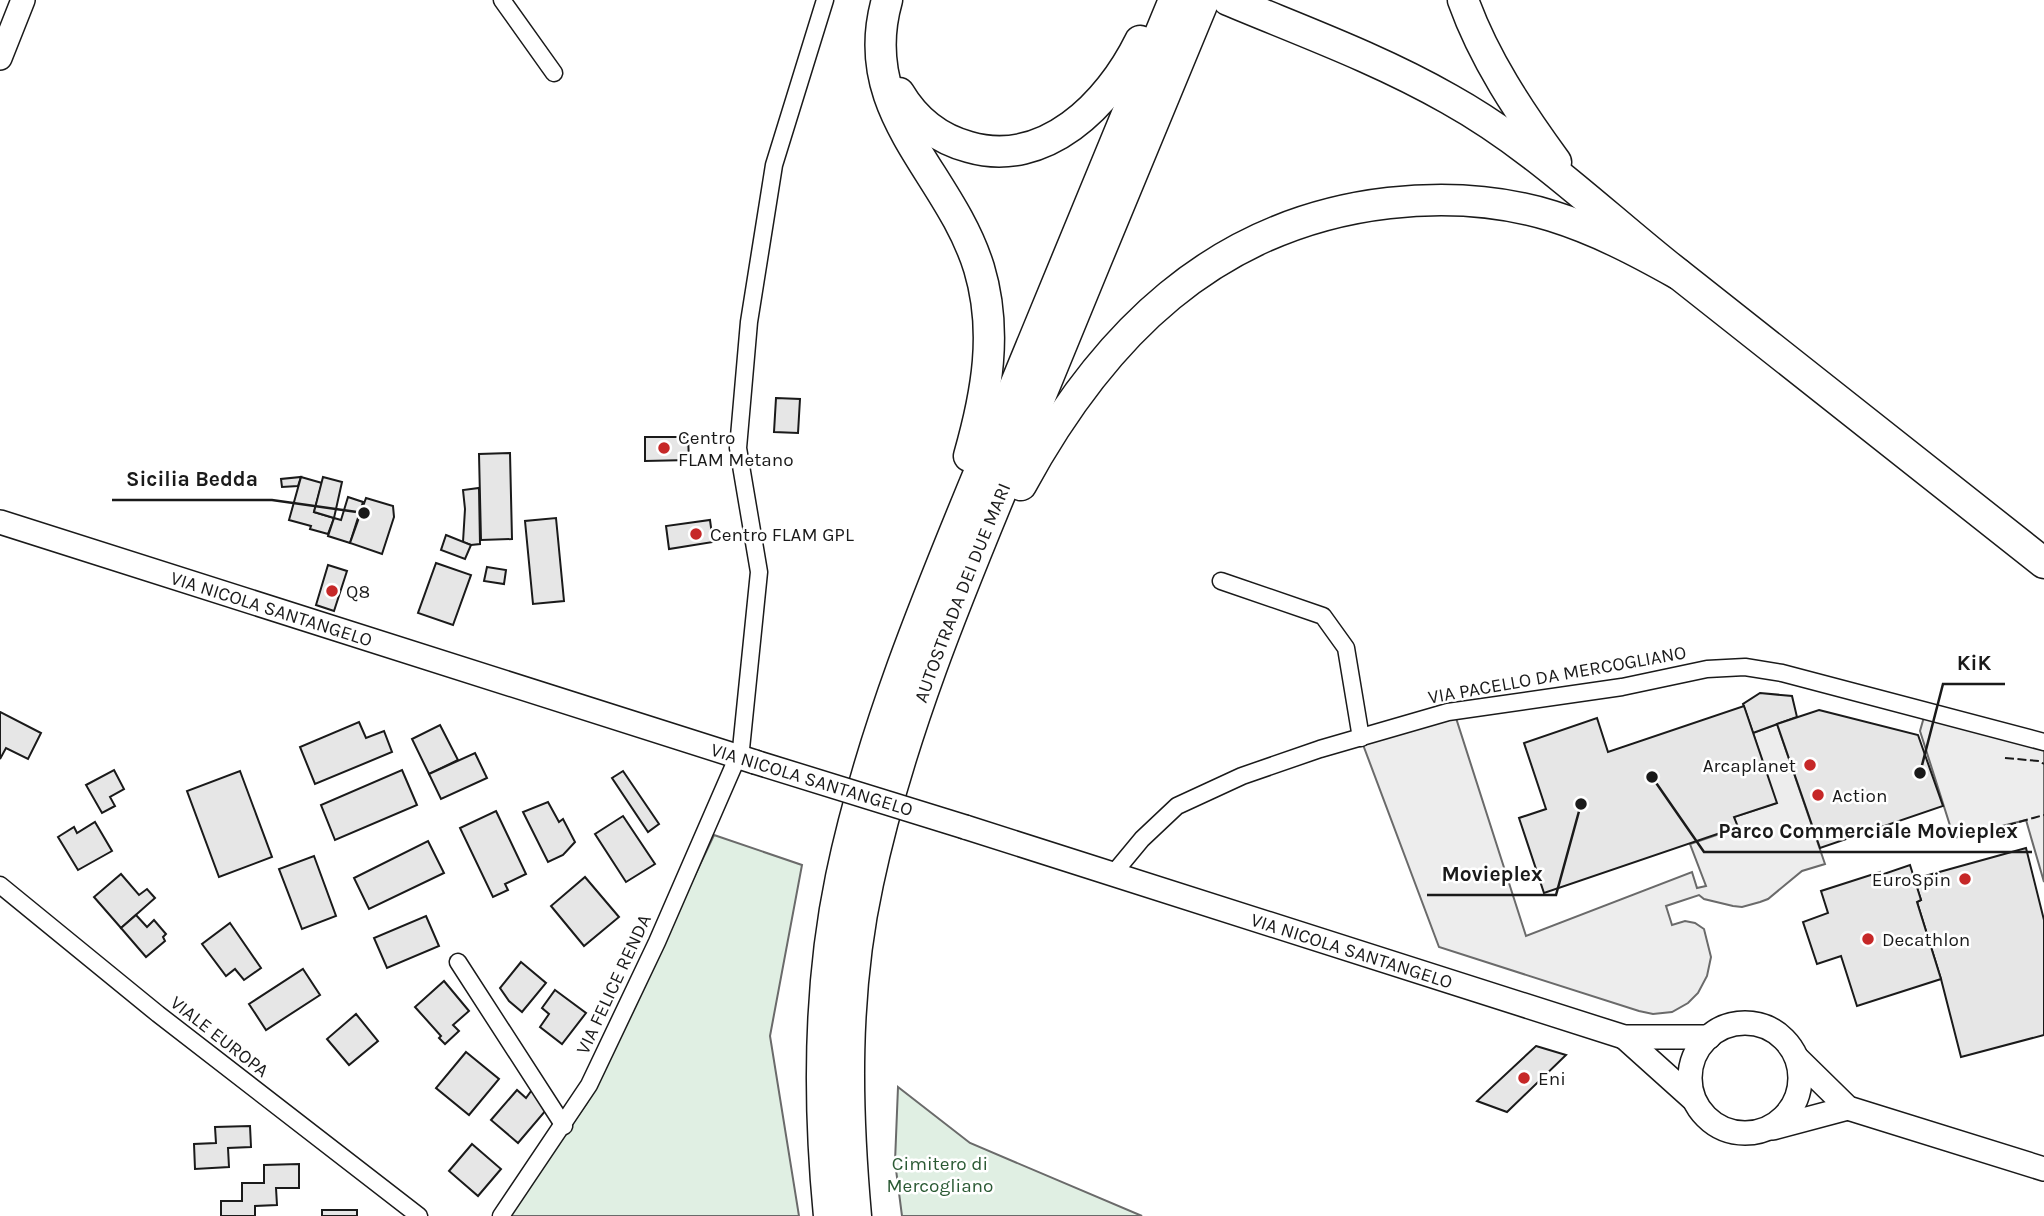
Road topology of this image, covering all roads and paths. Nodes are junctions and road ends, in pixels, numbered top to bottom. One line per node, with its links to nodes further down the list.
1 (23, 0): 10 (main road)
2 (502, 0): 12 (street)
3 (825, 0): 20 (street, VIA FELICE RENDA)
4 (887, 0): 11 (highway)
5 (1158, 0): 11 (highway)
6 (1174, 0): 27 (highway, AUTOSTRADA DEI DUE MARI)
7 (1204, 0): 23 (highway, AUTOSTRADA DEI DUE MARI)
8 (1228, 0): 13 (highway)
9 (1463, 0): 13 (highway)
10 (0, 58)
11 (882, 58): 27 (highway)
12 (554, 73)
13 (1574, 187): 14 (highway)
14 (1678, 274): 16 (highway); 23 (highway)
15 (1, 523): 20 (main road, VIA NICOLA SANTANGELO)
16 (2044, 563)
17 (1221, 581): 18 (street)
18 (1361, 738): 19 (street, VIA PACELLO DA MERCOGLIANO); 21 (street, VIA PACELLO DA MERCOGLIANO)
19 (2044, 742)
20 (747, 759): 21 (main road, VIA NICOLA SANTANGELO, bridge); 31 (street, VIA FELICE RENDA)
21 (1113, 874): 25 (main road, VIA NICOLA SANTANGELO)
22 (0, 885): 34 (street, VIALE EUROPA)
23 (867, 885): 37 (highway, AUTOSTRADA DEI DUE MARI)
24 (458, 962): 31 (street)
25 (1623, 1037): 26 (main road, VIA NICOLA SANTANGELO); 29 (main road, VIA NICOLA SANTANGELO)
26 (1709, 1037): 28 (main road, VIA NICOLA SANTANGELO); 29 (main road)
27 (821, 1054): 36 (highway, AUTOSTRADA DEI DUE MARI)
28 (1797, 1058): 30 (main road, VIA NICOLA SANTANGELO); 32 (main road)
29 (1693, 1099): 32 (main road, VIA NICOLA SANTANGELO)
30 (1848, 1108): 32 (main road, VIA NICOLA SANTANGELO); 33 (main road, VIA NICOLA SANTANGELO)
31 (564, 1126): 35 (street, VIA FELICE RENDA)
32 (1767, 1129)
33 (2044, 1169)
34 (419, 1216)
35 (501, 1216)
36 (829, 1216)
37 (856, 1216)

